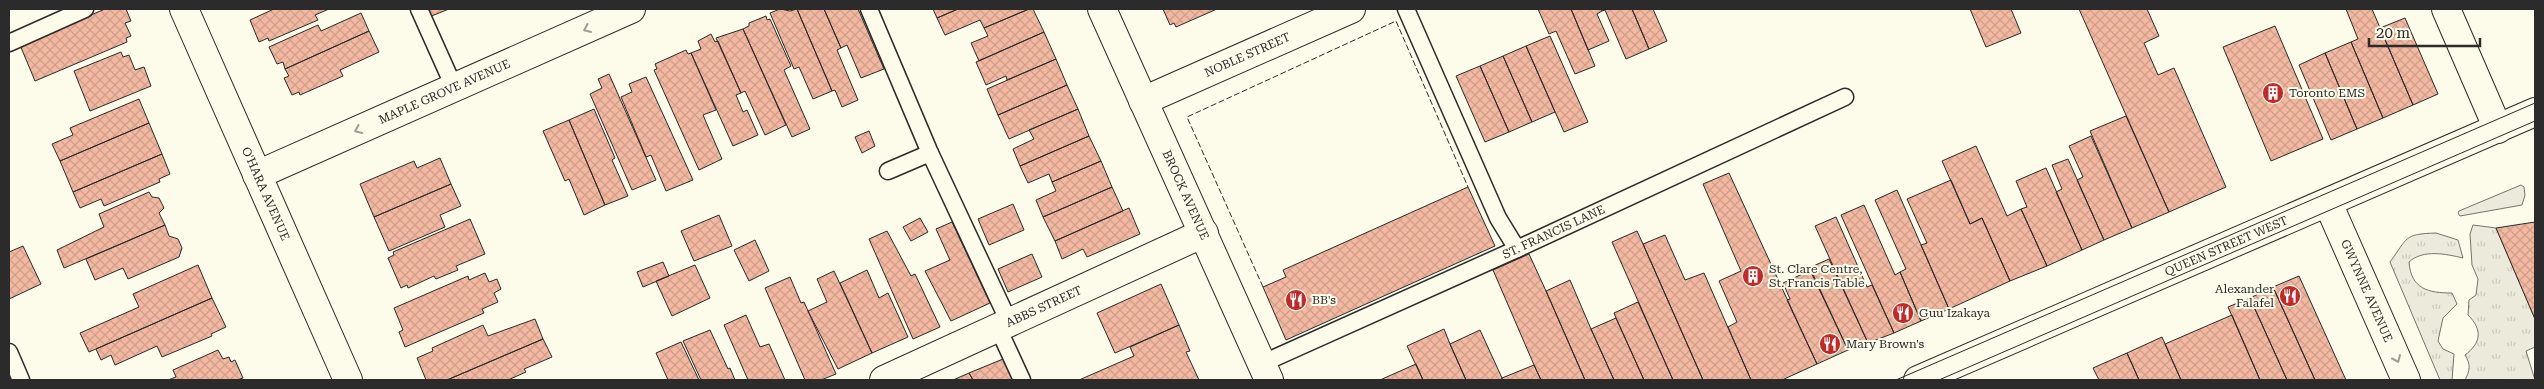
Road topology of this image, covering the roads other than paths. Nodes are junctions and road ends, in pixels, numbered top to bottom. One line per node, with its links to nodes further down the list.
1 (84, 9): 10 (lane)
2 (184, 9): 18 (street, O'HARA AVENUE)
3 (420, 9): 11 (lane)
4 (631, 9): 11 (street, MAPLE GROVE AVENUE, one-way to 11)
5 (869, 9): 16 (lane)
6 (1102, 9): 13 (street, BROCK AVENUE)
7 (1352, 9): 13 (street, NOBLE STREET)
8 (1406, 9): 21 (lane)
9 (2446, 9): 15 (street)
10 (9, 43)
11 (454, 87): 18 (street, MAPLE GROVE AVENUE, one-way to 18)
12 (1845, 97): 21 (lane, ST. FRANCIS LANE)
13 (1143, 101): 20 (street, BROCK AVENUE)
14 (2535, 112): 15 (street, QUEEN STREET WEST)
15 (2498, 129): 19 (street, QUEEN STREET WEST)
16 (930, 153): 17 (lane); 22 (lane)
17 (888, 171)
18 (257, 175): 26 (street, O'HARA AVENUE)
19 (2328, 202): 29 (street, QUEEN STREET WEST); 30 (street, GWYNNE AVENUE, one-way to 30)
20 (1204, 233): 22 (street, ABBS STREET); 24 (street, BROCK AVENUE)
21 (1517, 248): 24 (lane, ST. FRANCIS LANE)
22 (1004, 325): 27 (street, ABBS STREET); 28 (lane)
23 (9, 352): 25 (lane)
24 (1265, 372)
25 (21, 380)
26 (348, 380)
27 (884, 380)
28 (1022, 380)
29 (1918, 380)
30 (2406, 380)

